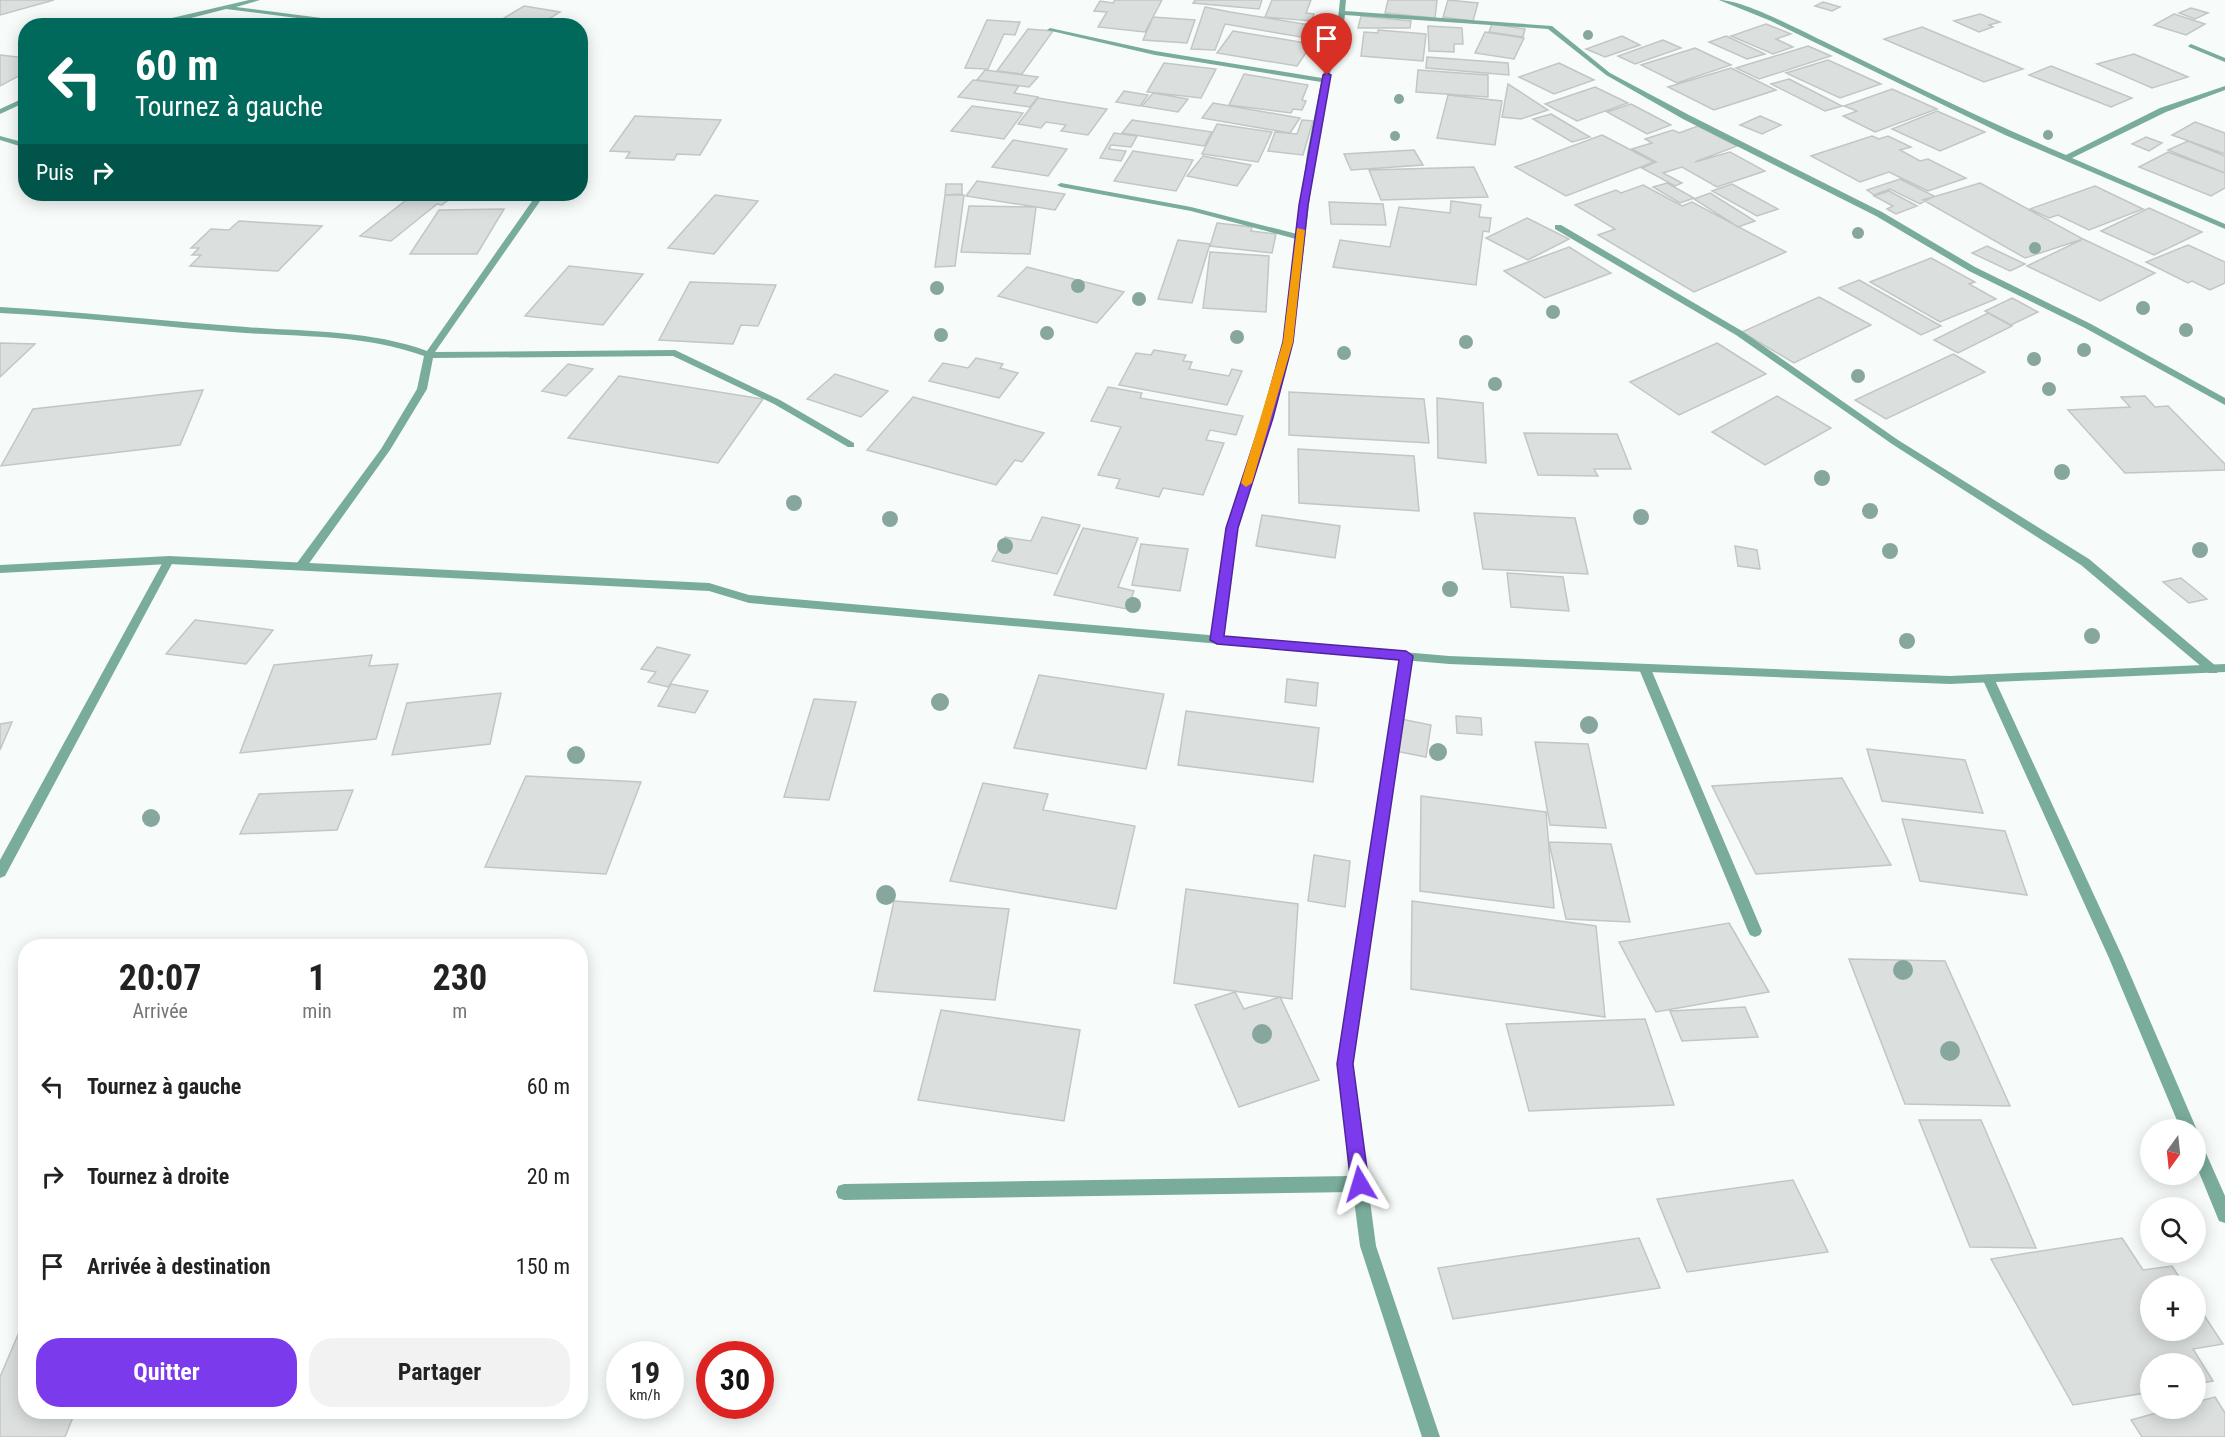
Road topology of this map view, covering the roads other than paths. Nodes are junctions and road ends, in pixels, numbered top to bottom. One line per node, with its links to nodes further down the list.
1 (257, 0): 4 (street)
2 (1343, 0): 5 (street)
3 (1722, 0): 17 (street)
4 (224, 8): 6 (street); 7 (street)
5 (1342, 14): 11 (street); 25 (street)
6 (179, 18)
7 (311, 18)
8 (1050, 30): 11 (street)
9 (2191, 46): 10 (street)
10 (2225, 60)
11 (1325, 81): 22 (street)
12 (2225, 88): 17 (street)
13 (18, 103): 14 (street)
14 (0, 112)
15 (0, 138): 16 (street)
16 (18, 144)
17 (2068, 157): 21 (street)
18 (1061, 185): 22 (street)
19 (536, 201): 24 (street)
20 (1558, 227): 34 (street)
21 (2225, 227)
22 (1300, 237): 30 (street)
23 (0, 310): 24 (street)
24 (429, 355): 26 (street); 28 (street)
25 (2225, 402)
26 (851, 445)
27 (169, 560): 28 (street); 29 (street); 36 (street)
28 (301, 566): 30 (street)
29 (0, 569)
30 (1217, 640): 31 (street)
31 (1406, 656): 33 (street); 40 (street)
32 (2225, 668): 34 (street)
33 (1646, 669): 35 (street); 37 (street)
34 (2213, 670): 35 (street)
35 (1988, 678): 38 (street)
36 (0, 872)
37 (1755, 932)
38 (2184, 1119)
39 (2206, 1170): 42 (street)
40 (1360, 1184): 41 (street); 43 (street)
41 (844, 1192)
42 (2225, 1215)
43 (1431, 1437)

